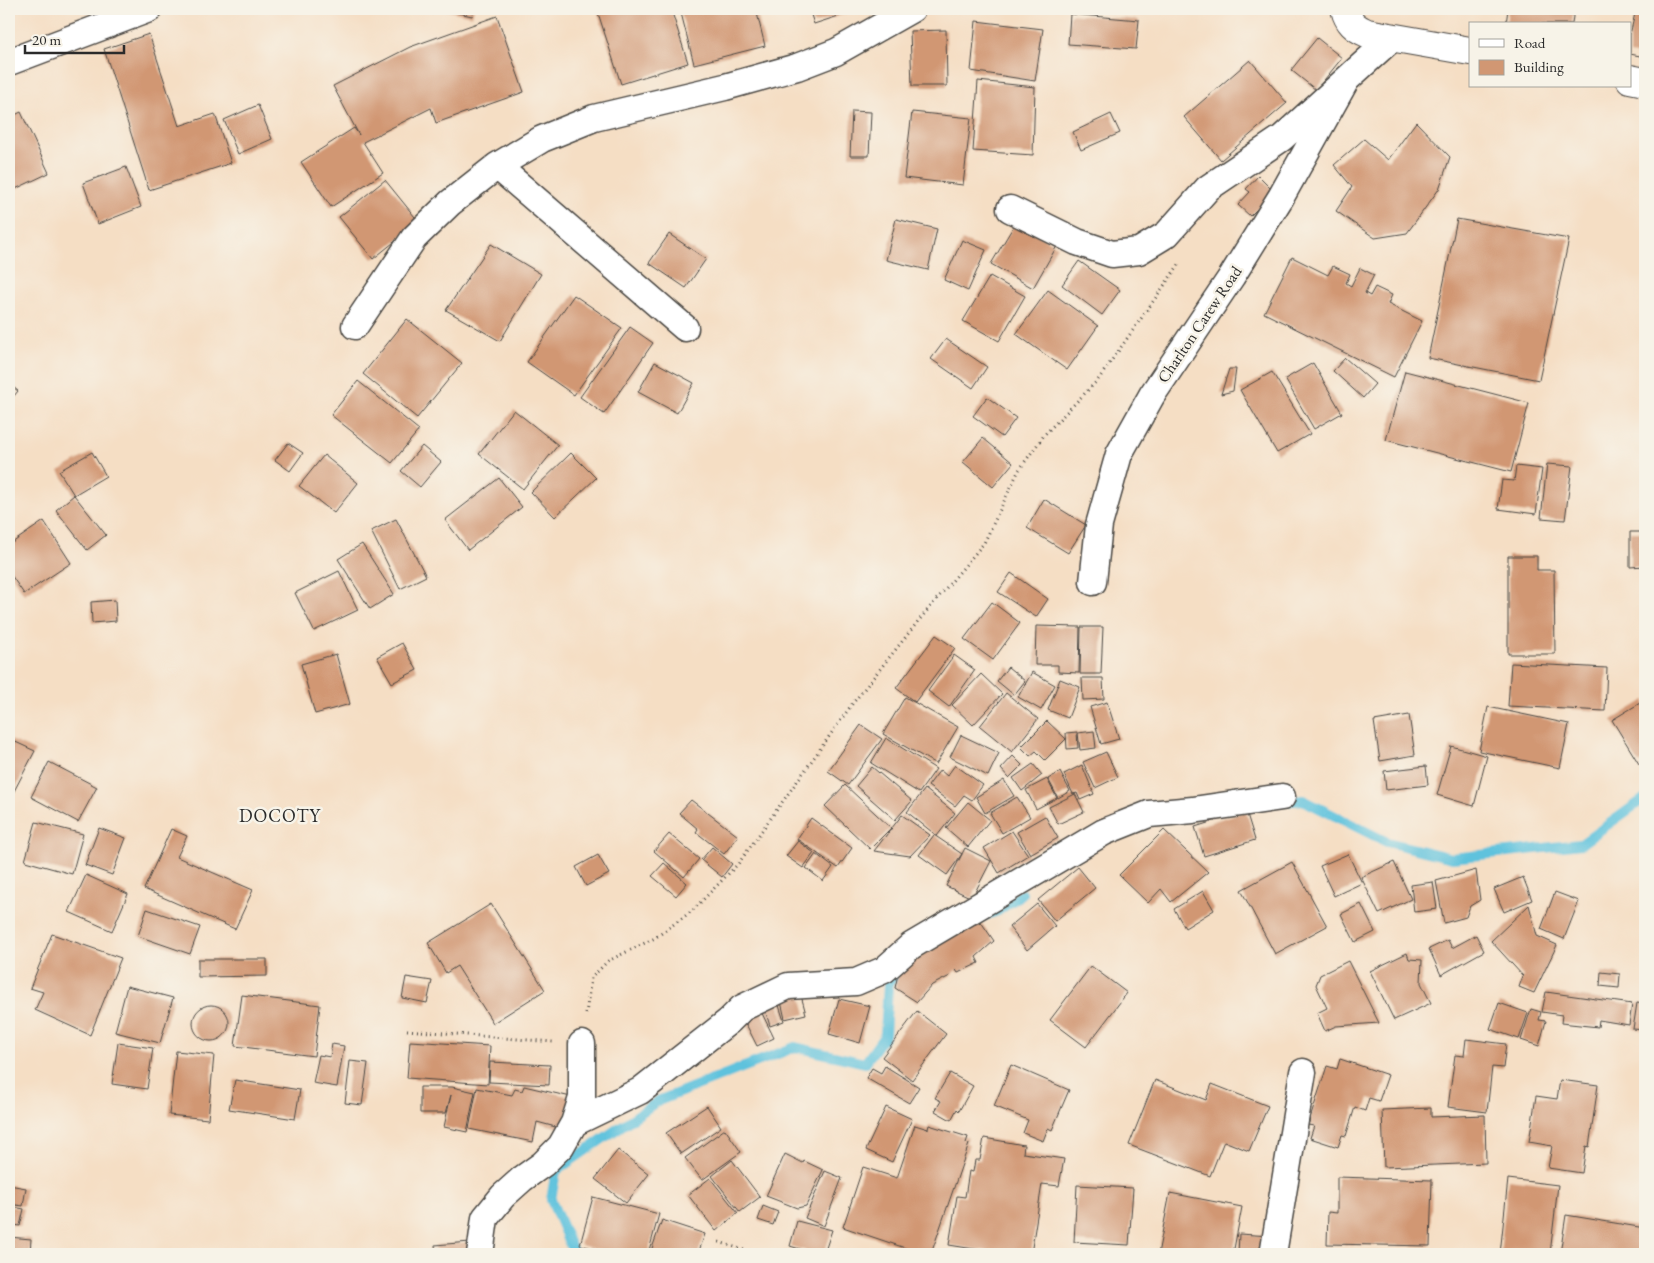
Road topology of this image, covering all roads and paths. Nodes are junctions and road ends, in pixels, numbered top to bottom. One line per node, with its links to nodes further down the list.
1 (149, 9): 6 (street)
2 (912, 9): 10 (street)
3 (1346, 13): 4 (street)
4 (1391, 39): 5 (street); 8 (street)
5 (1469, 51)
6 (9, 62)
7 (1632, 79): 9 (street)
8 (1345, 82): 11 (street); 15 (street, Charlton Carew Road)
9 (1645, 82)
10 (497, 166): 13 (street); 14 (street)
11 (1010, 209)
12 (1184, 257): 18 (path)
13 (354, 326)
14 (685, 328)
15 (1093, 582)
16 (1282, 797): 20 (street)
17 (407, 1030): 18 (path)
18 (582, 1044): 20 (street)
19 (1303, 1072): 24 (street)
20 (574, 1123): 22 (street)
21 (719, 1242): 23 (path)
22 (480, 1254)
23 (756, 1254)
24 (1273, 1254)

